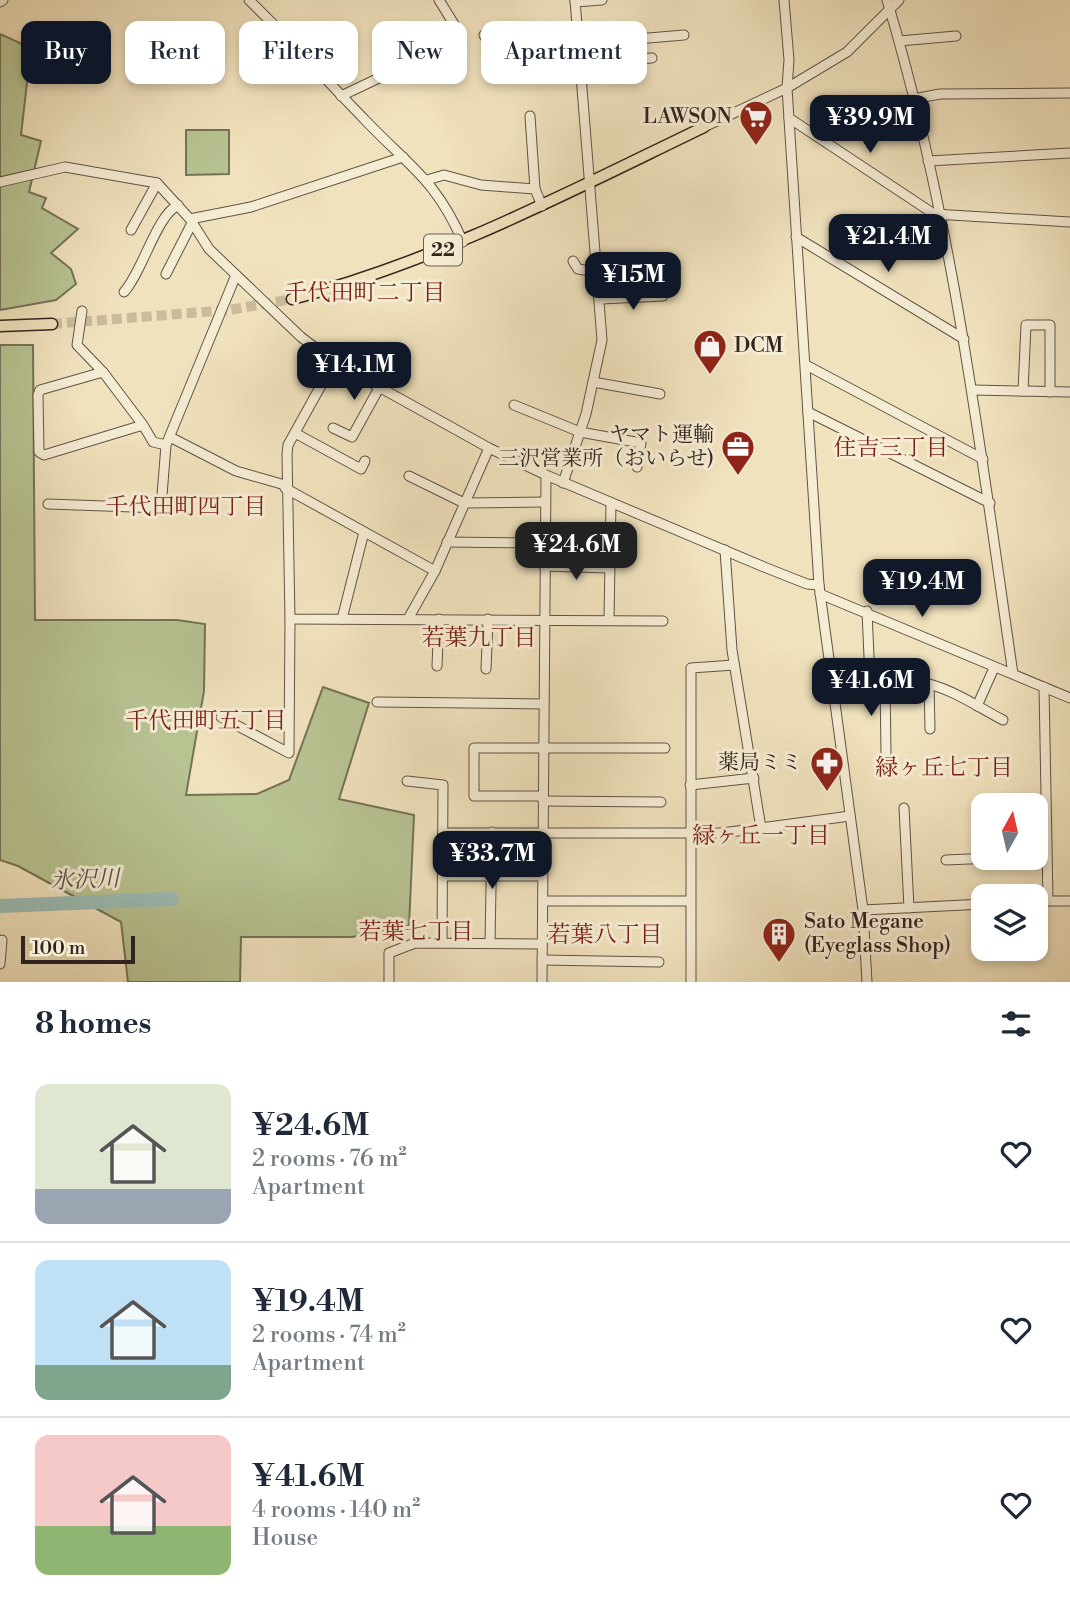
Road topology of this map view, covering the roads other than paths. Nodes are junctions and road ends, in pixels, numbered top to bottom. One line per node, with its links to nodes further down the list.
1 (249, 0): 8 (street)
2 (439, 0): 20 (street)
3 (602, 0): 7 (street)
4 (784, 0): 18 (street)
5 (887, 0): 9 (street)
6 (899, 0): 9 (street)
7 (575, 1): 10 (street)
8 (258, 4): 20 (street)
9 (890, 10): 14 (street); 18 (street)
10 (576, 21)
11 (684, 35): 13 (street)
12 (956, 36): 14 (street)
13 (647, 38)
14 (900, 41): 21 (street)
15 (647, 58): 16 (street)
16 (652, 58)
17 (582, 84): 31 (street)
18 (788, 88): 23 (street); 24 (street)
19 (1070, 93): 21 (street)
20 (341, 96): 26 (street)
21 (913, 99): 27 (street)
22 (530, 116): 32 (street)
23 (789, 118): 35 (street); 39 (street)
24 (704, 127): 31 (main road, 22)
25 (1070, 153): 27 (street)
26 (403, 157): 28 (street); 36 (street)
27 (928, 161): 35 (street)
28 (427, 180): 32 (street); 40 (street)
29 (0, 182): 30 (street)
30 (157, 183): 33 (street); 38 (street)
31 (589, 184): 34 (main road, 22); 42 (street)
32 (535, 189): 34 (street)
33 (177, 205): 36 (street); 46 (street)
34 (542, 206): 40 (main road, 22)
35 (940, 216): 37 (street); 53 (street)
36 (191, 221): 44 (street); 45 (street)
37 (1070, 222)
38 (131, 230)
39 (796, 237): 53 (street); 55 (street)
40 (463, 242): 48 (main road, 22)
41 (573, 261): 42 (street)
42 (598, 270): 43 (street); 49 (street)
43 (641, 271)
44 (166, 274)
45 (236, 275): 54 (street); 70 (street)
46 (124, 292)
47 (663, 296): 49 (street)
48 (292, 299)
49 (601, 299): 57 (street)
50 (82, 311): 56 (street)
51 (52, 324): 52 (main road)
52 (0, 326)
53 (964, 339): 59 (street)
54 (334, 362): 58 (street); 69 (street)
55 (806, 365): 65 (street); 72 (street)
56 (103, 372): 66 (street); 66 (street)
57 (593, 382): 63 (street); 68 (street)
58 (379, 388): 67 (street); 71 (street)
59 (974, 390): 60 (street); 72 (street)
60 (1023, 391): 61 (street); 61 (street)
61 (1050, 391): 62 (street)
62 (1070, 392)
63 (660, 394)
64 (514, 405): 68 (street)
65 (808, 412): 82 (street); 91 (street)
66 (144, 425): 70 (street)
67 (333, 428)
68 (580, 432): 74 (street); 77 (street)
69 (295, 433): 73 (street); 78 (street)
70 (168, 441): 78 (street); 83 (street)
71 (489, 447): 75 (street); 80 (street)
72 (984, 459): 82 (street)
73 (365, 461)
74 (637, 467)
75 (546, 475): 77 (street); 79 (street)
76 (409, 476): 80 (street)
77 (563, 483): 81 (street)
78 (285, 486): 84 (street); 93 (street)
79 (544, 502): 80 (street); 86 (street)
80 (464, 503): 85 (street)
81 (611, 503): 87 (street); 89 (street)
82 (990, 503): 105 (street)
83 (48, 504)
84 (364, 532): 90 (street); 94 (street)
85 (447, 542): 86 (street); 90 (street)
86 (544, 543): 88 (street)
87 (725, 550): 91 (street); 101 (street)
88 (544, 566): 89 (street); 98 (street)
89 (609, 568): 99 (street)
90 (435, 571): 95 (street)
91 (819, 589): 92 (street); 126 (street)
92 (867, 611): 103 (street); 106 (street)
93 (290, 619): 94 (street); 113 (street)
94 (342, 619): 95 (street)
95 (408, 619): 96 (street)
96 (439, 619): 97 (street); 102 (street)
97 (488, 619): 98 (street); 104 (street)
98 (543, 620): 99 (street); 111 (street)
99 (609, 620): 100 (street)
100 (663, 621)
101 (734, 665): 119 (street); 121 (street)
102 (437, 666)
103 (995, 668): 105 (street); 112 (street)
104 (486, 669)
105 (1013, 674): 108 (street)
106 (885, 683): 107 (street); 118 (street)
107 (929, 685): 112 (street); 115 (street)
108 (1044, 687): 109 (street); 122 (street)
109 (1070, 698)
110 (377, 702): 111 (street)
111 (543, 704): 116 (street)
112 (977, 706): 114 (street)
113 (220, 717)
114 (1003, 720)
115 (930, 729)
116 (543, 748): 117 (street); 123 (street); 123 (street)
117 (665, 748)
118 (886, 753)
119 (754, 778): 121 (street); 127 (street)
120 (407, 781): 129 (street)
121 (690, 785): 131 (street)
122 (1046, 793)
123 (543, 798): 124 (street); 128 (street)
124 (661, 802)
125 (904, 808): 142 (street)
126 (850, 816): 127 (street); 143 (street)
127 (761, 828): 131 (street)
128 (543, 830): 130 (street); 131 (street); 136 (street)
129 (443, 832): 130 (street); 134 (street)
130 (492, 832): 135 (street)
131 (689, 834): 138 (street)
132 (971, 859): 133 (street)
133 (946, 860)
134 (443, 876): 135 (street); 145 (street)
135 (491, 876): 136 (street); 146 (street)
136 (542, 876): 137 (street)
137 (543, 901): 138 (street); 147 (street)
138 (689, 901): 153 (street)
139 (1048, 901): 140 (street)
140 (1070, 901)
141 (971, 905): 142 (street)
142 (909, 908): 143 (street)
143 (863, 910): 154 (street)
144 (2, 940): 150 (street)
145 (442, 943): 146 (street); 151 (street)
146 (490, 943): 147 (street)
147 (542, 943): 148 (street)
148 (542, 960): 149 (street); 152 (street)
149 (659, 962)
150 (0, 964)
151 (389, 982)
152 (542, 982)
153 (691, 982)
154 (867, 982)

